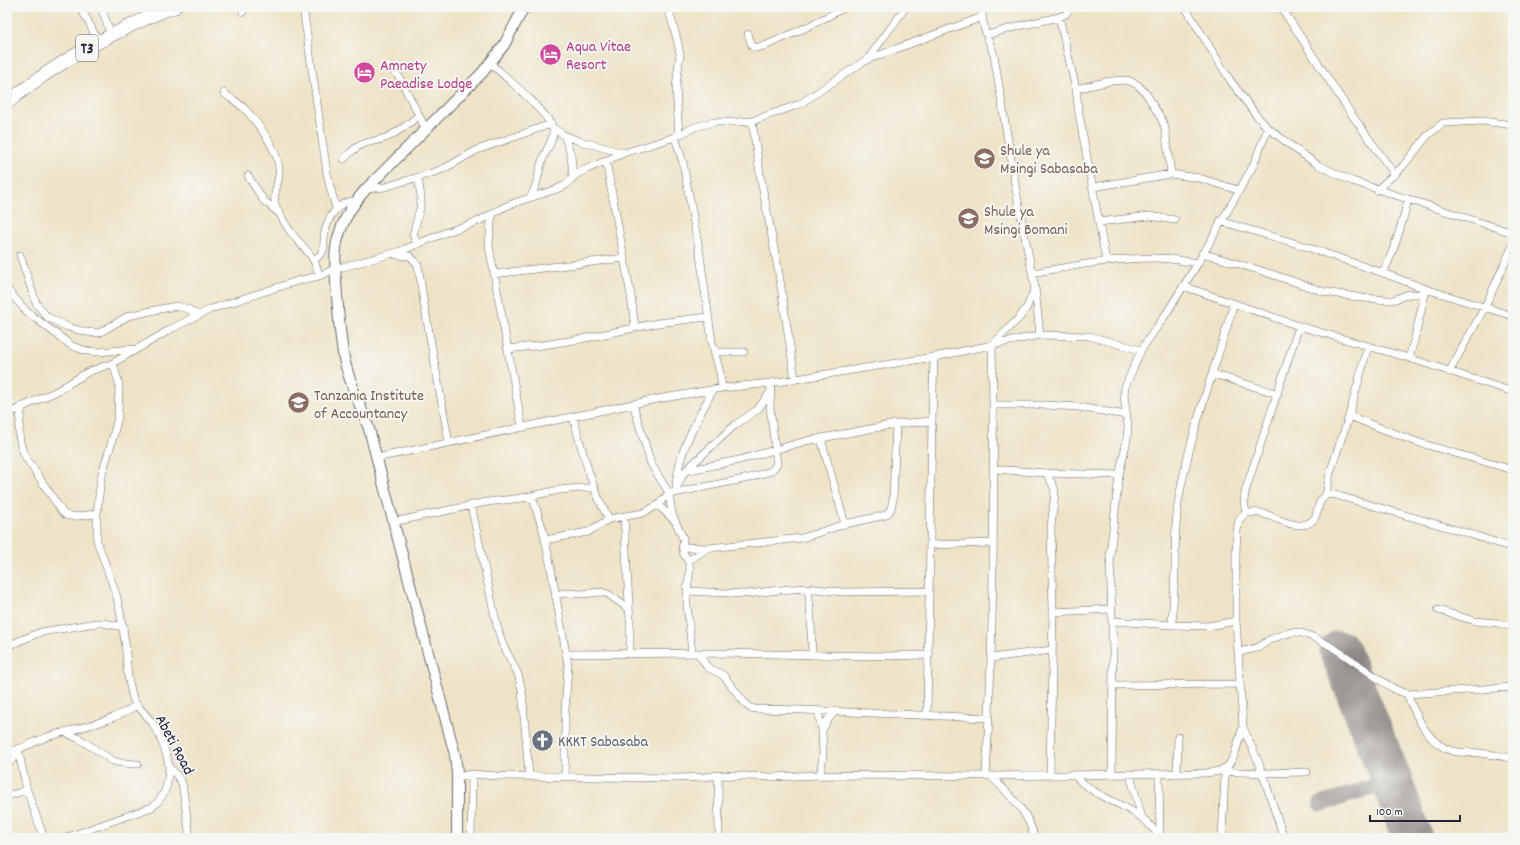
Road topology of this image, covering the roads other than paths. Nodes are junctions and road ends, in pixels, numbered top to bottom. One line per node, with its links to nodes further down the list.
1 (80, 7): 18 (street)
2 (101, 7): 16 (street)
3 (175, 7): 16 (highway, T3)
4 (303, 7): 48 (street)
5 (524, 7): 20 (main road)
6 (668, 7): 32 (street)
7 (846, 7): 15 (street)
8 (906, 7): 19 (street)
9 (980, 7): 13 (street)
10 (1070, 7): 14 (street)
11 (1185, 7): 29 (street)
12 (1281, 7): 37 (street)
13 (982, 17): 17 (street); 19 (street)
14 (1059, 17): 17 (street); 22 (street)
15 (748, 34)
16 (111, 35): 18 (highway, T3)
17 (987, 36): 65 (street)
18 (98, 41): 24 (highway, T3)
19 (866, 60): 26 (street)
20 (490, 63): 28 (street); 30 (main road)
21 (390, 66): 25 (street)
22 (1076, 89): 36 (street); 41 (street)
23 (224, 93): 49 (street)
24 (7, 103)
25 (418, 116): 30 (street); 34 (street)
26 (752, 121): 32 (street); 93 (street)
27 (1513, 125): 37 (street)
28 (552, 126): 31 (street); 39 (street); 45 (street)
29 (1268, 128): 43 (street); 44 (street)
30 (426, 129): 42 (main road)
31 (564, 135): 33 (street); 40 (street)
32 (677, 136): 33 (street); 77 (street)
33 (624, 153): 35 (street)
34 (344, 159)
35 (606, 161): 40 (street); 60 (street)
36 (1172, 174): 41 (street); 43 (street)
37 (1395, 175): 44 (street)
38 (248, 176): 49 (street)
39 (418, 177): 42 (street); 55 (street)
40 (574, 177): 45 (street)
41 (1093, 187): 53 (street)
42 (366, 189): 47 (main road)
43 (1238, 190): 52 (street)
44 (1377, 190): 46 (street)
45 (531, 196): 50 (street)
46 (1408, 199): 54 (street); 66 (street)
47 (356, 201): 48 (street); 64 (main road)
48 (336, 208): 61 (street)
49 (280, 214): 61 (street)
50 (493, 214): 55 (street); 67 (street)
51 (1174, 220): 53 (street)
52 (1220, 221): 57 (street); 66 (street)
53 (1099, 222): 62 (street)
54 (1513, 233)
55 (418, 244): 59 (street)
56 (1513, 245): 74 (street)
57 (1202, 253): 63 (street); 72 (street)
58 (20, 255): 75 (street)
59 (385, 255): 64 (street); 111 (street)
60 (624, 258): 67 (street); 79 (street)
61 (314, 260): 68 (street)
62 (1106, 260): 63 (street); 65 (street)
63 (1198, 263): 69 (street)
64 (335, 269): 68 (street); 113 (main road)
65 (1032, 273): 70 (street)
66 (1384, 273): 72 (street)
67 (494, 274): 84 (street)
68 (319, 276): 75 (street)
69 (1183, 286): 73 (street); 85 (street)
70 (1035, 288): 80 (street); 81 (street)
71 (7, 289): 83 (street)
72 (1426, 292): 74 (street); 89 (street)
73 (1234, 303): 78 (street); 92 (street)
74 (1485, 307): 76 (street); 91 (street)
75 (197, 315): 83 (street)
76 (1513, 316)
77 (708, 317): 79 (street); 86 (street)
78 (1299, 326): 82 (street); 99 (street)
79 (635, 328): 84 (street)
80 (1040, 335): 81 (street); 85 (street)
81 (992, 345): 88 (street); 101 (street)
82 (1368, 346): 89 (street); 105 (street)
83 (136, 349): 90 (street)
84 (508, 349): 109 (street)
85 (1141, 350): 104 (street)
86 (714, 352): 87 (street); 95 (street)
87 (744, 352)
88 (934, 357): 93 (street); 107 (street)
89 (1408, 358): 91 (street)
90 (113, 363): 102 (street); 126 (street, Abeti Road)
91 (1449, 372): 97 (street)
92 (1213, 374): 99 (street); 149 (street)
93 (795, 379): 94 (street)
94 (771, 383): 95 (street); 98 (street)
95 (722, 388): 96 (street)
96 (713, 390): 100 (street); 120 (street)
97 (1513, 392)
98 (770, 393): 112 (street); 116 (street)
99 (1278, 394): 125 (street)
100 (633, 404): 106 (street); 120 (street)
101 (993, 405): 104 (street); 114 (street)
102 (22, 406): 103 (street); 126 (street)
103 (7, 414)
104 (1126, 415): 118 (street)
105 (1349, 416): 115 (street); 121 (street)
106 (573, 417): 109 (street); 119 (street)
107 (932, 421): 108 (street); 134 (street)
108 (896, 424): 110 (street); 131 (street)
109 (522, 427): 111 (street)
110 (821, 439): 112 (street); 131 (street)
111 (449, 443): 113 (street)
112 (776, 449): 116 (street); 120 (street)
113 (376, 458): 130 (main road)
114 (994, 469): 117 (street); 133 (street)
115 (1513, 470)
116 (685, 471): 120 (street)
117 (1046, 474): 118 (street); 146 (street)
118 (1119, 475): 144 (street)
119 (595, 488): 122 (street); 128 (street)
120 (673, 491): 124 (street); 129 (street)
121 (1326, 495): 125 (street); 137 (street)
122 (532, 496): 123 (street); 132 (street)
123 (472, 505): 130 (street); 191 (street)
124 (658, 505): 127 (street); 129 (street)
125 (1246, 513): 148 (street)
126 (97, 514): 150 (street, Abeti Road)
127 (624, 516): 128 (street); 143 (street)
128 (610, 519): 132 (street)
129 (675, 521): 135 (street)
130 (393, 522): 194 (main road)
131 (845, 524): 136 (street)
132 (545, 540): 142 (street)
133 (993, 543): 134 (street); 160 (street)
134 (930, 544): 141 (street)
135 (682, 547): 136 (street); 138 (street)
136 (709, 548): 138 (street)
137 (1513, 548)
138 (688, 561): 140 (street)
139 (808, 588): 140 (street); 141 (street); 158 (street)
140 (687, 591): 156 (street)
141 (929, 591): 159 (street)
142 (555, 595): 143 (street); 157 (street)
143 (629, 609): 155 (street)
144 (1112, 609): 146 (street); 147 (street)
145 (1438, 610): 151 (street)
146 (1053, 612): 153 (street)
147 (1113, 621): 149 (street); 162 (street)
148 (1236, 621): 149 (street); 154 (street)
149 (1172, 625)
150 (124, 627): 152 (street); 165 (street, Abeti Road)
151 (1513, 627)
152 (7, 646)
153 (1052, 650): 160 (street); 184 (street)
154 (1239, 652): 161 (street); 164 (street)
155 (630, 653): 156 (street); 157 (street)
156 (695, 653): 158 (street); 166 (street)
157 (566, 654): 195 (street)
158 (812, 655): 159 (street)
159 (929, 655): 168 (street)
160 (990, 658): 169 (street)
161 (1240, 684): 162 (street); 170 (street)
162 (1113, 685): 189 (street)
163 (1513, 687): 164 (street)
164 (1407, 694): 176 (street)
165 (137, 705): 172 (street); 179 (street, Abeti Road)
166 (818, 711): 167 (street); 171 (street)
167 (834, 712): 168 (street); 171 (street)
168 (927, 716): 169 (street)
169 (989, 718): 192 (street)
170 (1243, 727): 180 (street); 182 (street)
171 (822, 731): 188 (street)
172 (63, 732): 174 (street); 177 (street)
173 (1178, 737): 186 (street)
174 (18, 751): 175 (street); 178 (street); 196 (street)
175 (7, 753)
176 (1513, 759)
177 (138, 764)
178 (7, 765)
179 (169, 766): 200 (street); 201 (street, Abeti Road)
180 (1222, 771): 182 (street); 186 (street); 207 (street)
181 (1307, 772): 182 (street)
182 (1262, 773): 208 (street)
183 (472, 774): 191 (street); 194 (street); 203 (street)
184 (1050, 774): 192 (street); 193 (street)
185 (1159, 774): 186 (street); 190 (street); 206 (street)
186 (1177, 774)
187 (718, 775): 188 (street); 195 (street); 204 (street)
188 (820, 775): 192 (street)
189 (1112, 775): 190 (street); 193 (street)
190 (1130, 775): 198 (street)
191 (529, 776): 195 (street)
192 (989, 776): 205 (street)
193 (1074, 776): 198 (street)
194 (458, 777): 202 (main road)
195 (565, 777)
196 (27, 790): 197 (street); 199 (street)
197 (7, 796)
198 (1142, 818): 206 (street)
199 (44, 838)
200 (65, 838)
201 (190, 838)
202 (457, 838)
203 (470, 838)
204 (719, 838)
205 (1034, 838)
206 (1160, 838)
207 (1222, 838)
208 (1284, 838)

